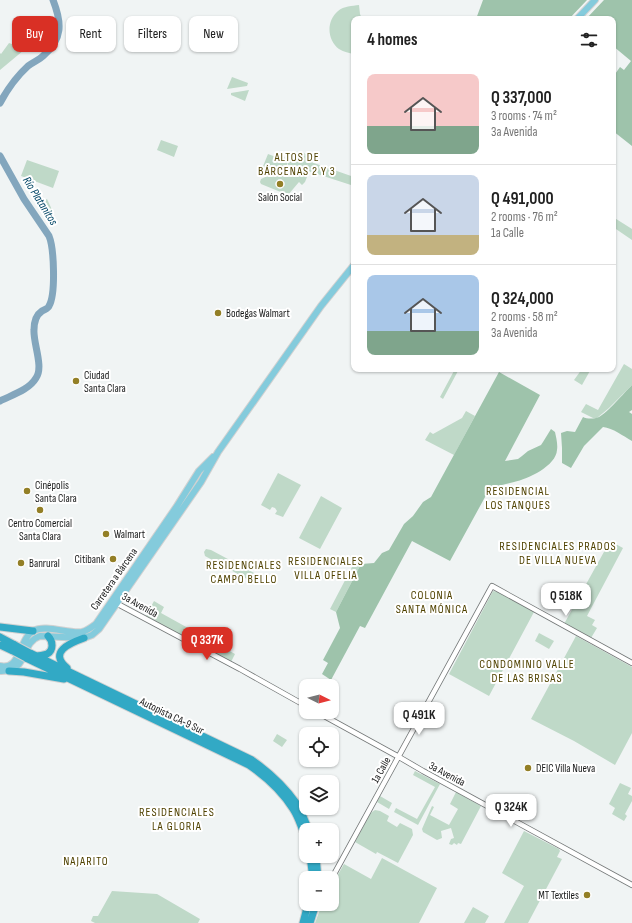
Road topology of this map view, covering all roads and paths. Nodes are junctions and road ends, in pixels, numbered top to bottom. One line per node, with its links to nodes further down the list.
1 (595, 0): 2 (main road)
2 (580, 16)
3 (351, 269): 4 (main road, Carretera a Bárcena)
4 (218, 452): 5 (main road, Carretera a Bárcena); 6 (main road, Carretera a Bárcena)
5 (199, 471): 6 (main road); 7 (main road); 8 (main road, Carretera a Bárcena)
6 (207, 471): 7 (main road, Carretera a Bárcena)
7 (201, 482): 8 (main road, Carretera a Bárcena)
8 (114, 602): 10 (main road, Carretera a Bárcena); 14 (main road, Carretera a Bárcena); 25 (street, 3a Avenida)
9 (0, 627): 10 (highway)
10 (33, 631): 21 (main road)
11 (0, 634): 15 (highway)
12 (48, 636): 14 (main road); 19 (highway); 23 (main road)
13 (0, 637): 15 (highway, Autopista CA-9 Sur)
14 (84, 638): 24 (highway)
15 (8, 641): 18 (highway, Autopista CA-9 Sur)
16 (0, 645): 18 (highway, Autopista CA-9 Sur)
17 (0, 648): 18 (highway)
18 (13, 648): 19 (highway, Autopista CA-9 Sur, bridge)
19 (31, 655): 24 (highway, Autopista CA-9 Sur); 24 (highway, Autopista CA-9 Sur)
20 (632, 663): 27 (street, 1a Calle)
21 (0, 666)
22 (0, 671): 23 (main road)
23 (9, 671): 24 (highway)
24 (73, 677): 28 (highway, Autopista CA-9 Sur); 29 (highway, Autopista CA-9 Sur)
25 (299, 702)
26 (330, 719): 27 (street, 3a Avenida)
27 (399, 757): 30 (street, 1a Calle); 31 (street, 3a Avenida)
28 (299, 823)
29 (306, 823)
30 (336, 871)
31 (632, 885)
32 (306, 911): 34 (highway)
33 (314, 911): 35 (highway)
34 (303, 923)
35 (310, 923)

